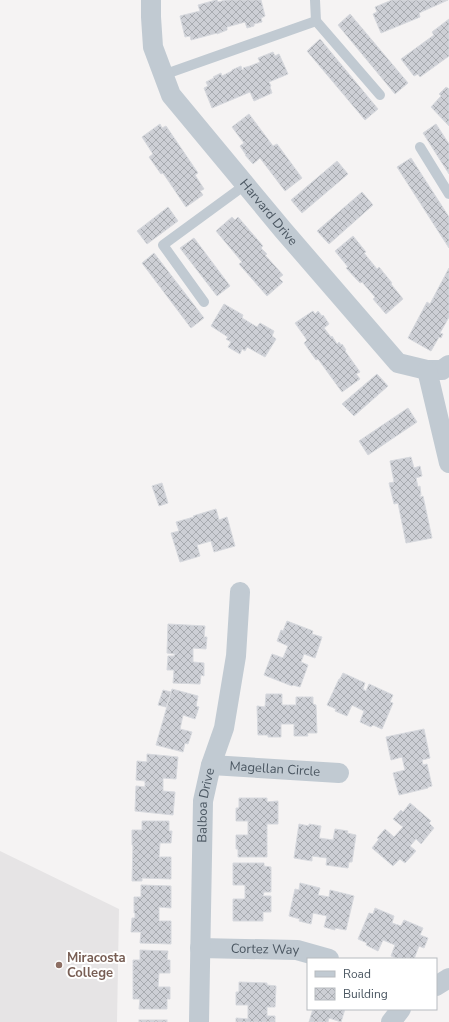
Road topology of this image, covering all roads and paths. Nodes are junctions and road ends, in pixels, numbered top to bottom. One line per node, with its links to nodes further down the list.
1 (151, 0): 4 (street, Harvard Drive)
2 (315, 0): 3 (lane)
3 (316, 21): 4 (lane); 5 (lane)
4 (162, 75): 7 (street, Harvard Drive)
5 (380, 95)
6 (420, 147): 8 (lane)
7 (245, 185): 9 (lane); 11 (street, Harvard Drive)
8 (449, 194)
9 (204, 302)
10 (449, 365): 11 (street, Harvard Drive)
11 (427, 370): 12 (street)
12 (449, 463)
13 (240, 592): 14 (street, Balboa Drive)
14 (211, 765): 15 (street, Magellan Circle); 16 (street, Balboa Drive)
15 (339, 773)
16 (200, 948): 17 (street, Cortez Way); 21 (street, Balboa Drive)
17 (325, 958)
18 (449, 978): 19 (street)
19 (437, 985)
20 (400, 1010): 22 (street)
21 (199, 1022)
22 (391, 1022)

